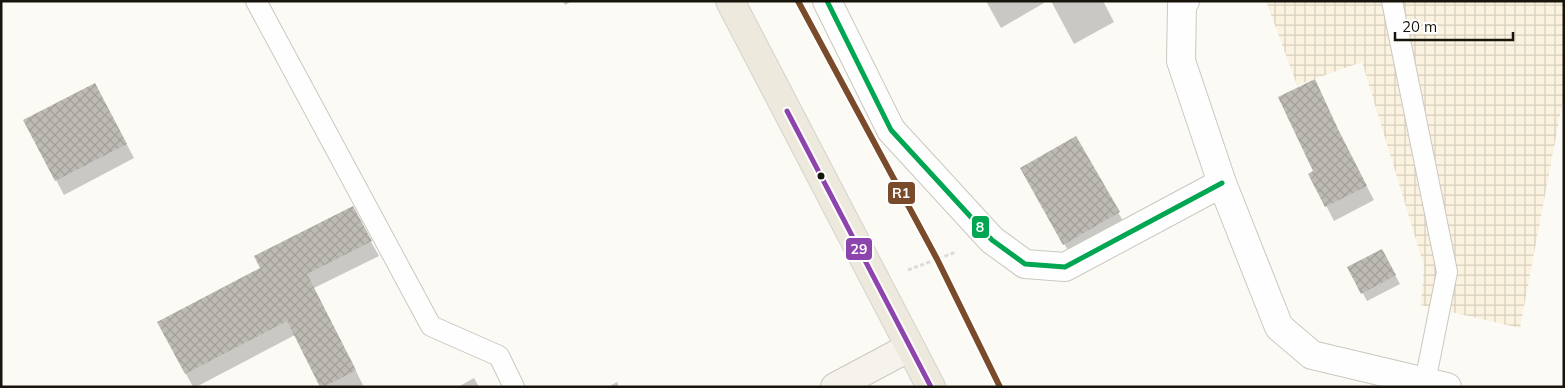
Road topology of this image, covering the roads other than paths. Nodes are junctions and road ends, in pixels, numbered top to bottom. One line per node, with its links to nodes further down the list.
1 (256, 1): 9 (lane)
2 (730, 1): 7 (main road)
3 (827, 1): 6 (street)
4 (1185, 1): 6 (street)
5 (1392, 1): 8 (lane)
6 (1222, 183): 8 (street)
7 (910, 347): 10 (street); 11 (main road)
8 (1436, 384)
9 (514, 387)
10 (835, 387)
11 (931, 387)

